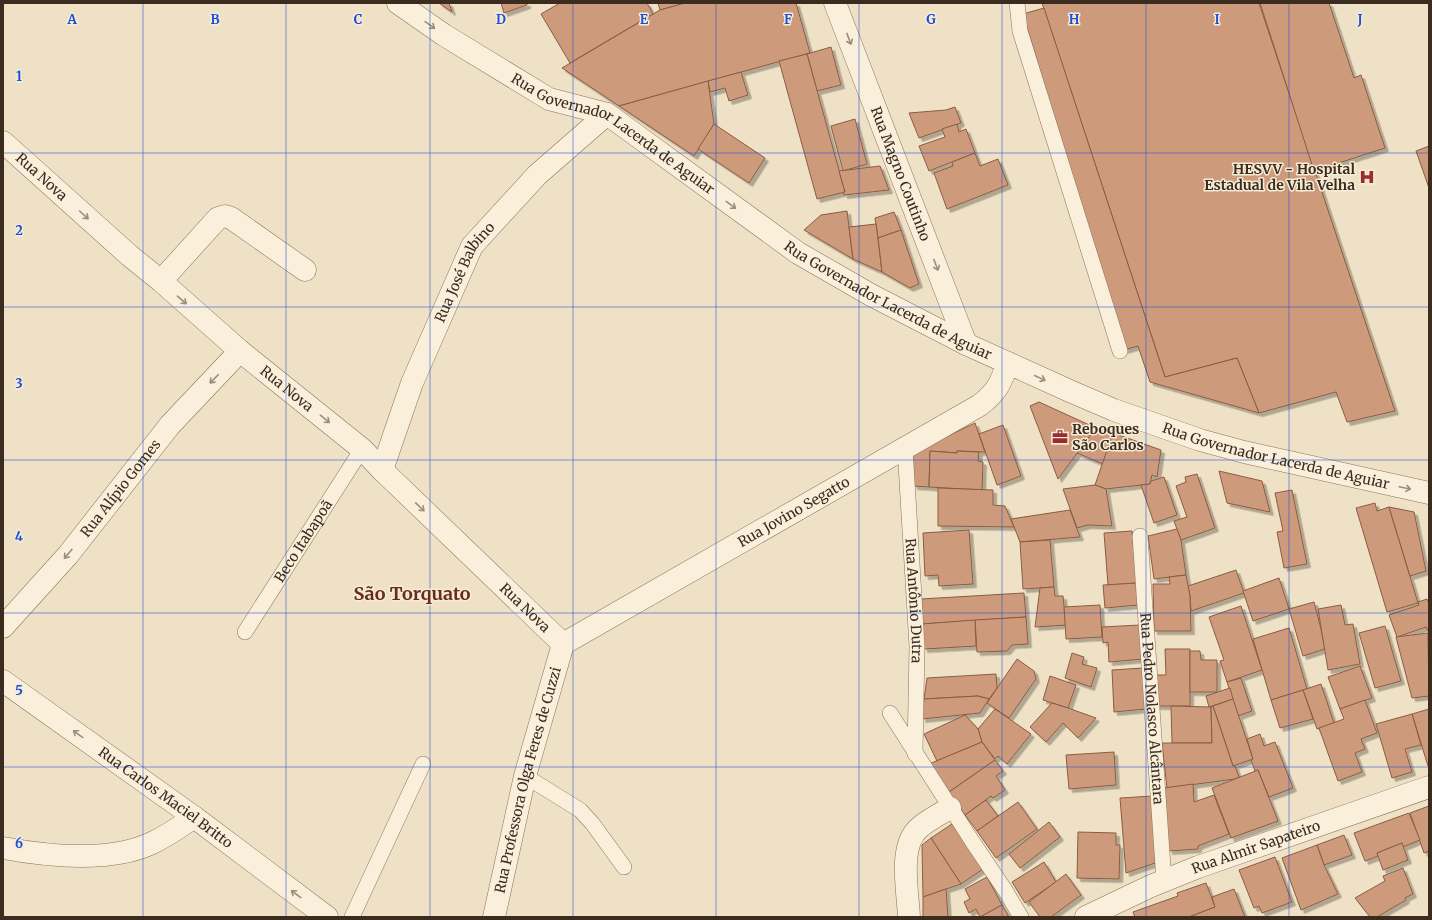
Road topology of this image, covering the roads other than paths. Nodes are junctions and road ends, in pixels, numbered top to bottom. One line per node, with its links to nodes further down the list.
1 (398, 3): 4 (street, Rua Governador Lacerda de Aguiar, one-way to 4)
2 (835, 3): 8 (street, Rua Magno Coutinho, one-way to 8)
3 (1017, 3): 10 (lane)
4 (607, 114): 8 (street, Rua Governador Lacerda de Aguiar, one-way to 8); 14 (street, Rua José Balbino)
5 (3, 142): 7 (street, Rua Nova, one-way to 7)
6 (305, 270): 7 (street)
7 (161, 281): 9 (street, Rua Nova, one-way to 9)
8 (966, 344): 11 (street, Rua Governador Lacerda de Aguiar)
9 (240, 351): 13 (street, Rua Nova, one-way to 13); 17 (street, Rua Alípio Gomes, one-way to 17)
10 (1120, 351)
11 (1008, 363): 12 (street, Rua Jovino Segatto); 15 (street, Rua Governador Lacerda de Aguiar, one-way to 15)
12 (906, 448): 19 (street, Rua Jovino Segatto); 22 (lane, Rua Antônio Dutra)
13 (362, 449): 14 (street, Rua Nova); 18 (lane, Beco Itabapoã)
14 (382, 470): 19 (street, Rua Nova, one-way to 19)
15 (1429, 493)
16 (1140, 536): 30 (lane, Rua Pedro Nolasco Alcântara)
17 (3, 627)
18 (245, 632)
19 (563, 644): 24 (street, Rua Professora Olga Feres de Cuzzi)
20 (3, 681): 27 (street, Rua Carlos Maciel Britto, one-way to 20)
21 (890, 713): 22 (lane)
22 (916, 754): 26 (lane)
23 (423, 764): 32 (lane)
24 (525, 776): 29 (lane); 33 (street, Rua Professora Olga Feres de Cuzzi)
25 (1429, 787): 30 (street, Rua Almir Sapateiro)
26 (950, 808): 34 (street); 35 (lane)
27 (194, 817): 28 (street); 31 (street, Rua Carlos Maciel Britto, one-way to 27)
28 (3, 848)
29 (624, 867)
30 (1164, 881): 36 (street, Rua Almir Sapateiro)
31 (327, 917)
32 (352, 917)
33 (494, 917)
34 (909, 917)
35 (1020, 917)
36 (1086, 917)

